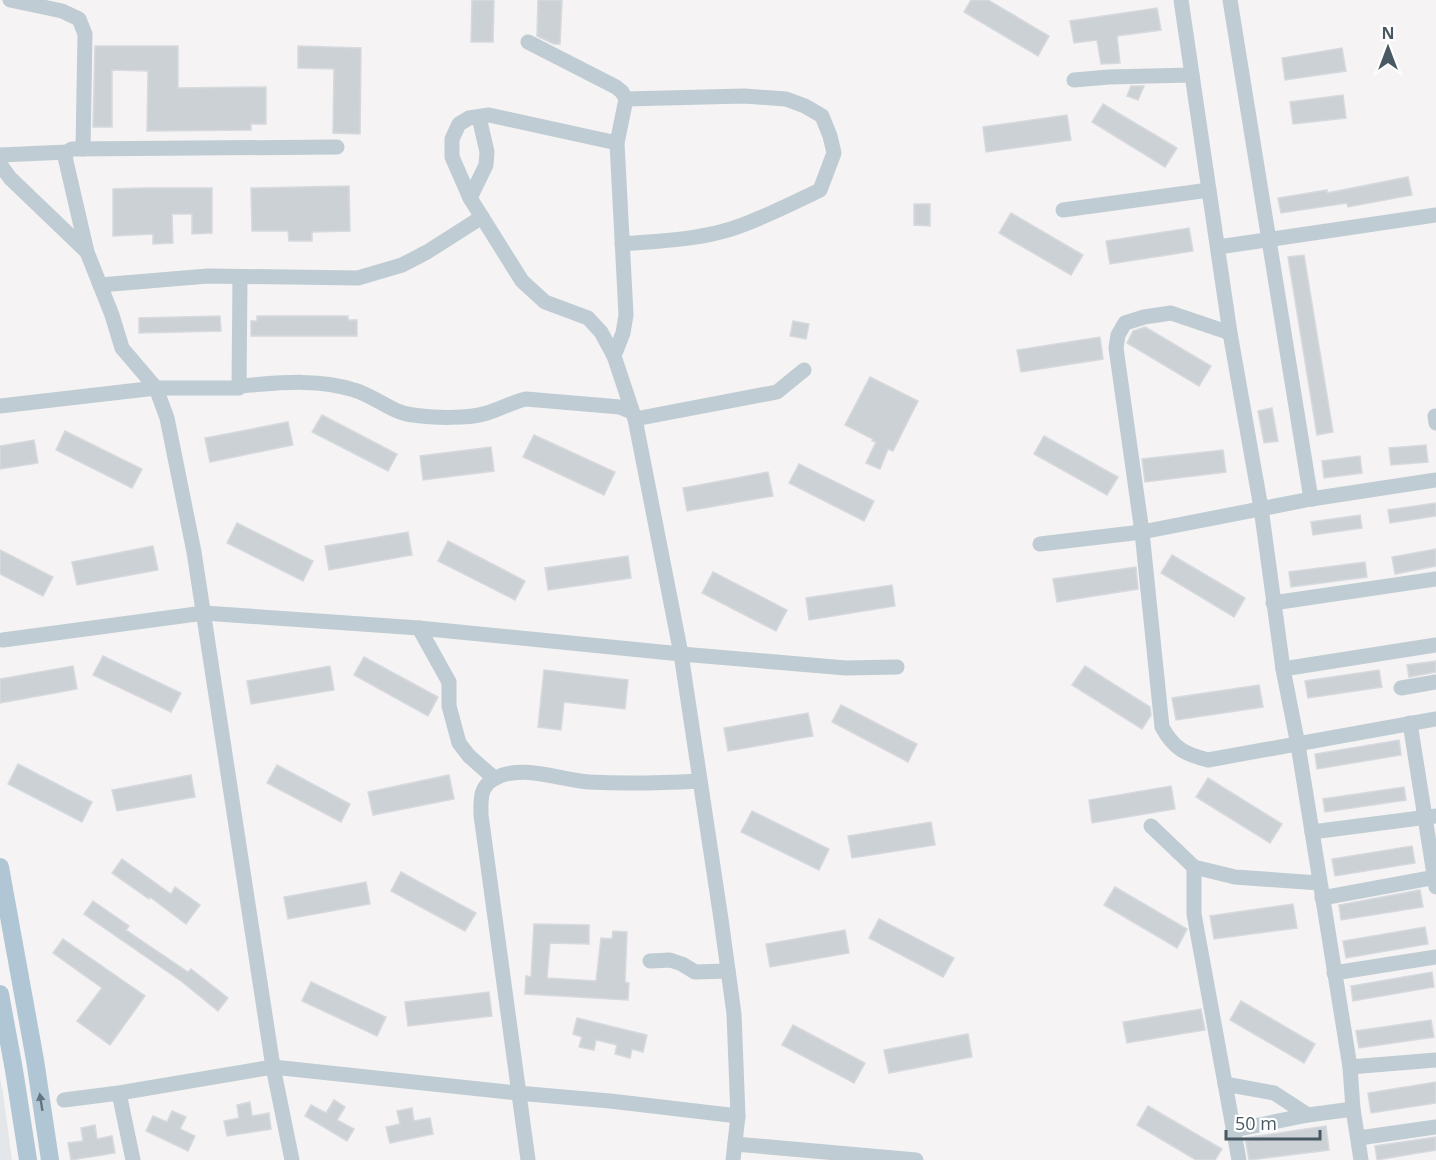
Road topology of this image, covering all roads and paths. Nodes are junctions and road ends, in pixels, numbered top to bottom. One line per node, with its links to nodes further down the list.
1 (10, 0): 11 (street)
2 (1181, 0): 5 (street)
3 (1232, 1): 20 (street)
4 (528, 42): 7 (street)
5 (1192, 75): 6 (street); 15 (street)
6 (1074, 80)
7 (626, 99): 9 (street); 21 (street)
8 (479, 117): 9 (street); 16 (street); 16 (street)
9 (616, 143): 21 (street)
10 (337, 147): 11 (street)
11 (83, 149): 12 (street)
12 (67, 152): 13 (street); 23 (street)
13 (0, 155)
14 (0, 164): 23 (street)
15 (1209, 190): 17 (street); 22 (street)
16 (470, 198): 19 (street)
17 (1063, 210)
18 (1436, 215): 20 (street)
19 (482, 217): 24 (street); 27 (street)
20 (1269, 239): 22 (street); 34 (street)
21 (622, 244): 27 (street)
22 (1218, 247): 26 (street)
23 (87, 252): 25 (street)
24 (240, 277): 25 (street); 29 (street)
25 (100, 285): 30 (street)
26 (1230, 333): 35 (street); 36 (street)
27 (614, 356): 32 (street)
28 (804, 370): 32 (street)
29 (240, 386): 30 (street); 32 (street)
30 (156, 388): 31 (street); 40 (street)
31 (0, 406)
32 (634, 415): 44 (street)
33 (1436, 480): 34 (street)
34 (1311, 499): 35 (street)
35 (1261, 508): 36 (street); 39 (street)
36 (1143, 532): 37 (street); 51 (street)
37 (1040, 544)
38 (1436, 579): 39 (street)
39 (1273, 603): 46 (street)
40 (204, 613): 41 (street); 42 (street); 67 (street)
41 (419, 628): 44 (street); 52 (street)
42 (3, 640)
43 (1436, 645): 46 (street)
44 (681, 654): 45 (street); 53 (street)
45 (897, 667)
46 (1283, 669): 51 (street)
47 (1436, 682): 48 (street)
48 (1401, 688)
49 (1436, 719): 50 (street)
50 (1410, 723): 51 (street); 54 (street)
51 (1298, 745): 56 (street)
52 (494, 778): 53 (street); 71 (street)
53 (699, 781): 63 (street)
54 (1430, 817): 56 (street); 59 (street)
55 (1151, 826): 58 (street)
56 (1312, 832): 60 (street)
57 (0, 867): 82 (main road, one-way to 57)
58 (1194, 867): 60 (street); 69 (street)
59 (1435, 880): 60 (street)
60 (1320, 891): 64 (street)
61 (1436, 957): 64 (street)
62 (650, 961): 63 (street)
63 (728, 971): 75 (street)
64 (1334, 973): 68 (street)
65 (0, 994): 81 (main road)
66 (1436, 1060): 68 (street)
67 (273, 1067): 70 (street); 71 (street); 84 (street)
68 (1350, 1067): 73 (street)
69 (1225, 1084): 74 (street); 77 (street)
70 (119, 1093): 72 (street); 83 (street)
71 (517, 1093): 75 (street); 85 (street)
72 (63, 1100)
73 (1353, 1108): 74 (street); 78 (street)
74 (1308, 1115): 77 (street)
75 (738, 1116): 79 (street)
76 (1436, 1126): 78 (street)
77 (1234, 1130): 88 (street)
78 (1359, 1138): 89 (street)
79 (735, 1144): 80 (street); 86 (street)
80 (775, 1154): 87 (street)
81 (28, 1160)
82 (50, 1160)
83 (133, 1160)
84 (292, 1160)
85 (528, 1160)
86 (734, 1160)
87 (916, 1160)
88 (1239, 1160)
89 (1361, 1160)

